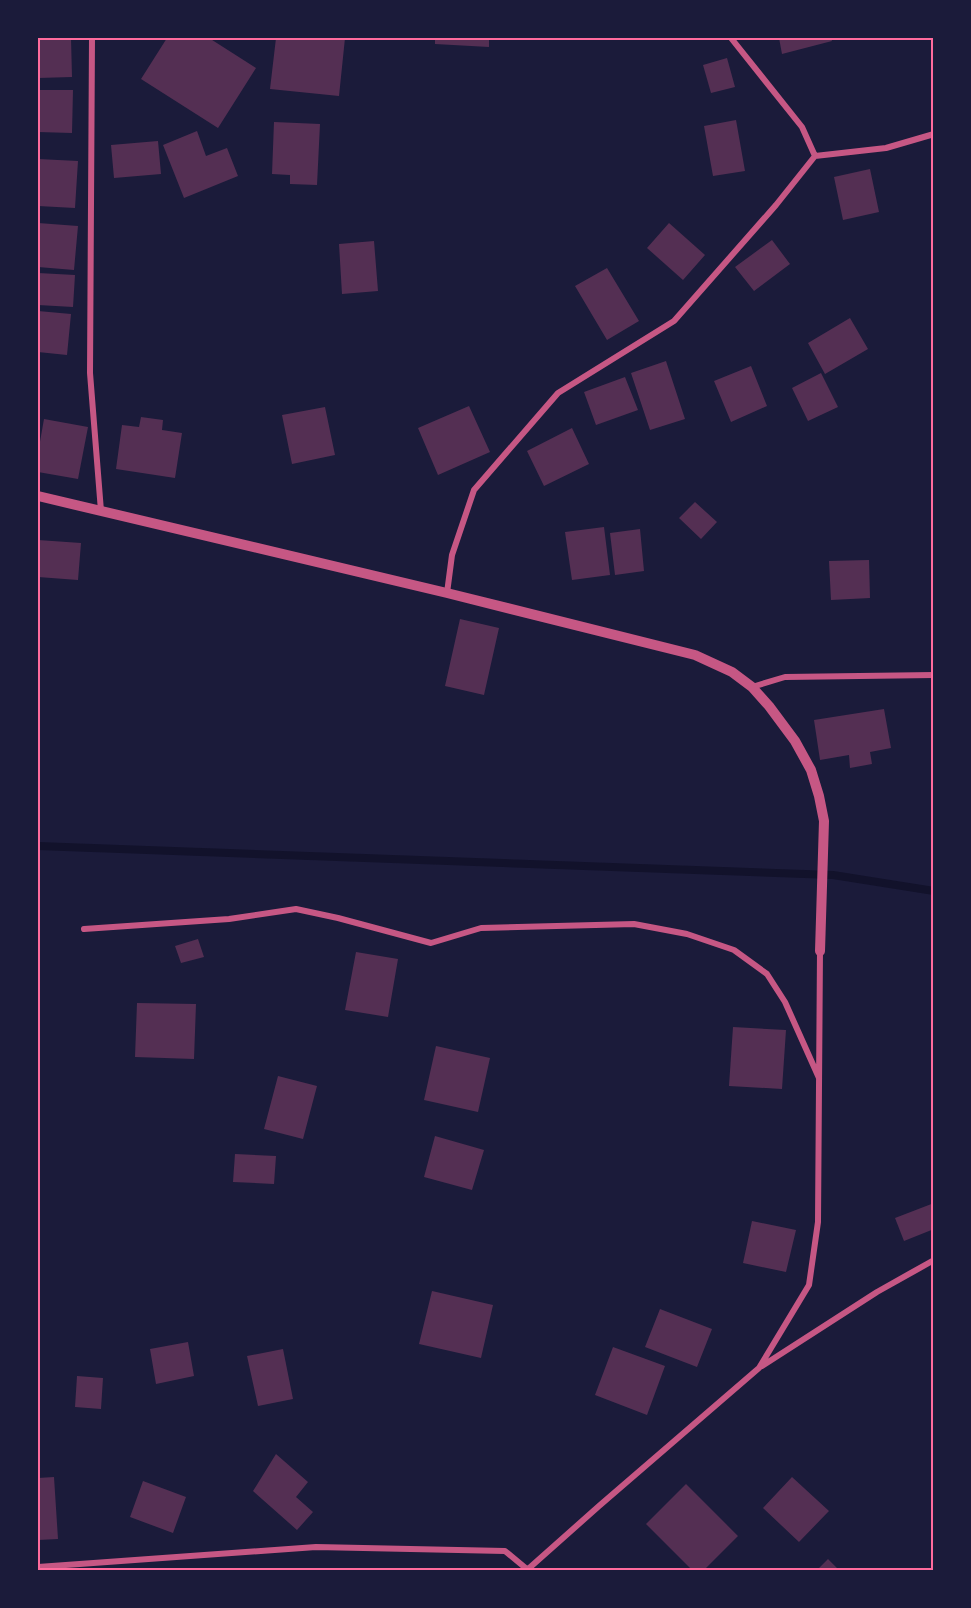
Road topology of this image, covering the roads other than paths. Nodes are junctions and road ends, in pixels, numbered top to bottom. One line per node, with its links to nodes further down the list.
1 (92, 38): 6 (street)
2 (731, 38): 4 (street)
3 (933, 134): 4 (street)
4 (815, 156): 7 (street)
5 (38, 496): 6 (street)
6 (101, 511): 7 (street)
7 (447, 593): 9 (street)
8 (933, 675): 9 (street)
9 (752, 687): 11 (street)
10 (84, 929): 12 (street)
11 (820, 951): 12 (street)
12 (819, 1078): 14 (street)
13 (933, 1260): 14 (street)
14 (759, 1368): 16 (street)
15 (38, 1567): 16 (street)
16 (528, 1570)

